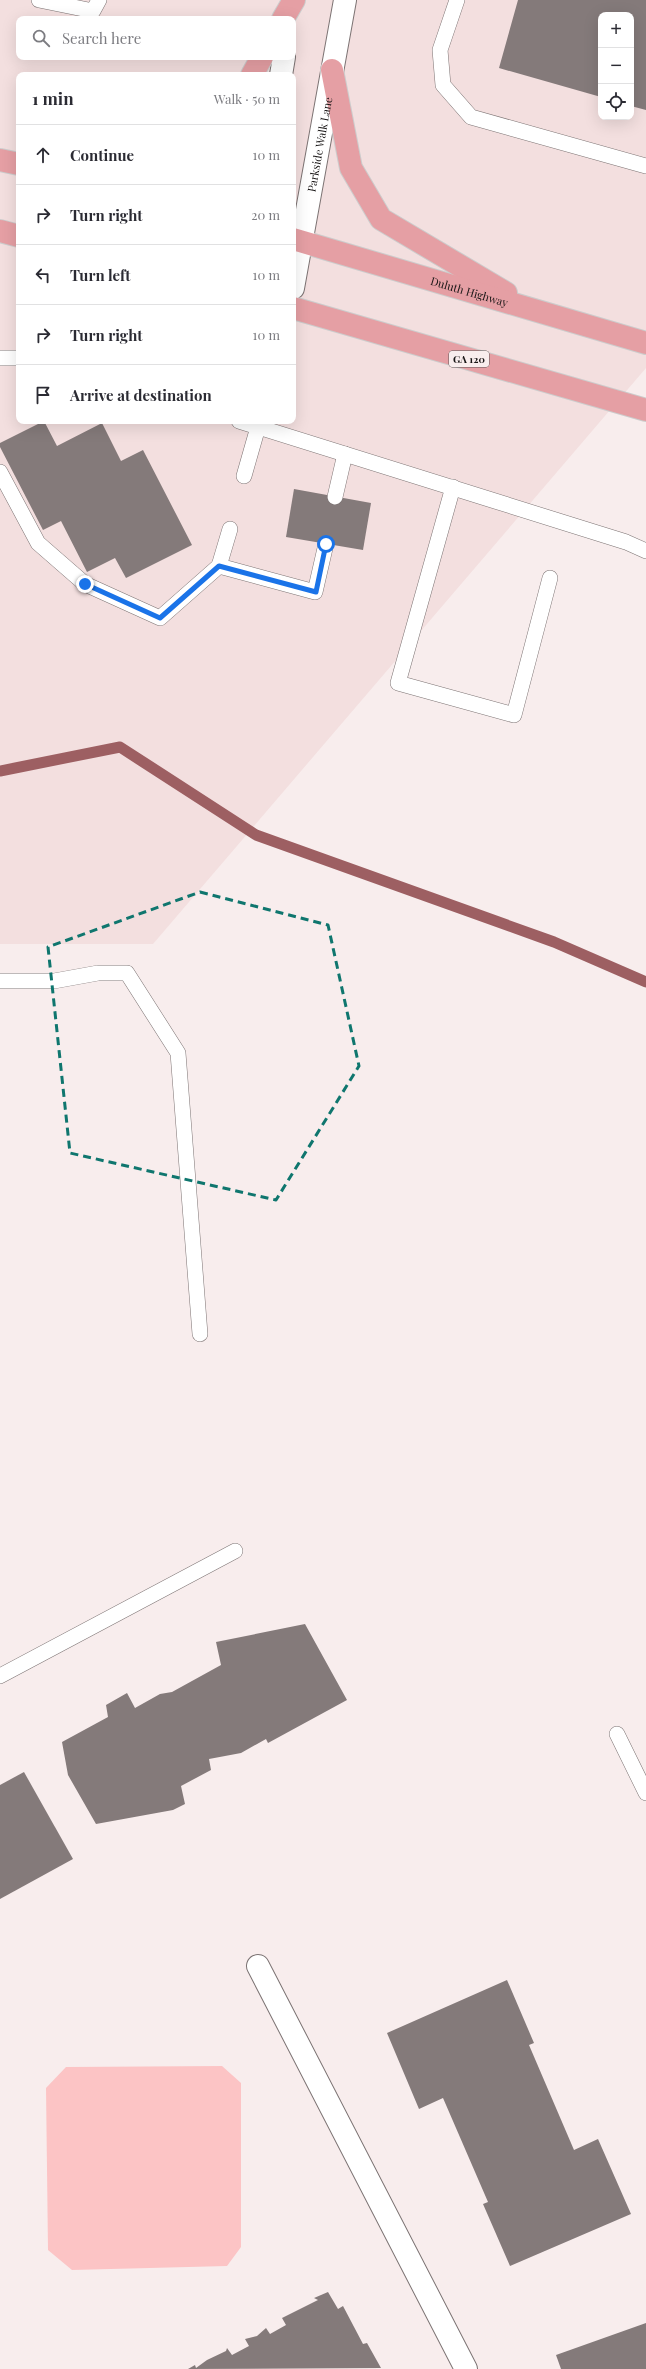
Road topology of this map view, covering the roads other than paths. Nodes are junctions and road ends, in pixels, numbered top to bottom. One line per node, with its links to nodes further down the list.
1 (38, 0): 2 (lane)
2 (99, 0)
3 (294, 0): 6 (main road); 7 (street)
4 (345, 0): 10 (street, Parkside Walk Lane)
5 (457, 0): 15 (lane)
6 (285, 16)
7 (292, 16)
8 (260, 60): 11 (main road)
9 (284, 60): 12 (street)
10 (332, 70): 18 (street, Parkside Walk Lane); 21 (main road)
11 (254, 72)
12 (282, 72)
13 (0, 160): 14 (main road)
14 (16, 163)
15 (646, 166)
16 (0, 231): 17 (main road)
17 (16, 235)
18 (298, 240): 19 (street, Parkside Walk Lane); 21 (main road, Duluth Highway)
19 (296, 259)
20 (296, 309): 25 (main road, GA 120)
21 (535, 310): 22 (main road, Duluth Highway)
22 (646, 343)
23 (0, 358): 24 (lane)
24 (16, 358)
25 (646, 410)
26 (248, 424): 27 (lane)
27 (258, 427): 28 (lane); 30 (lane)
28 (345, 454): 31 (lane); 32 (lane)
29 (0, 472): 36 (lane)
30 (244, 476)
31 (452, 488): 35 (lane); 37 (lane)
32 (335, 497)
33 (230, 529): 36 (lane)
34 (326, 544): 36 (lane)
35 (646, 551)
36 (219, 566)
37 (550, 578)
38 (0, 981): 39 (lane)
39 (200, 1334)
40 (235, 1551): 41 (lane)
41 (0, 1676)
42 (617, 1734): 43 (lane)
43 (646, 1793)
44 (258, 1966): 45 (street)
45 (466, 2369)

